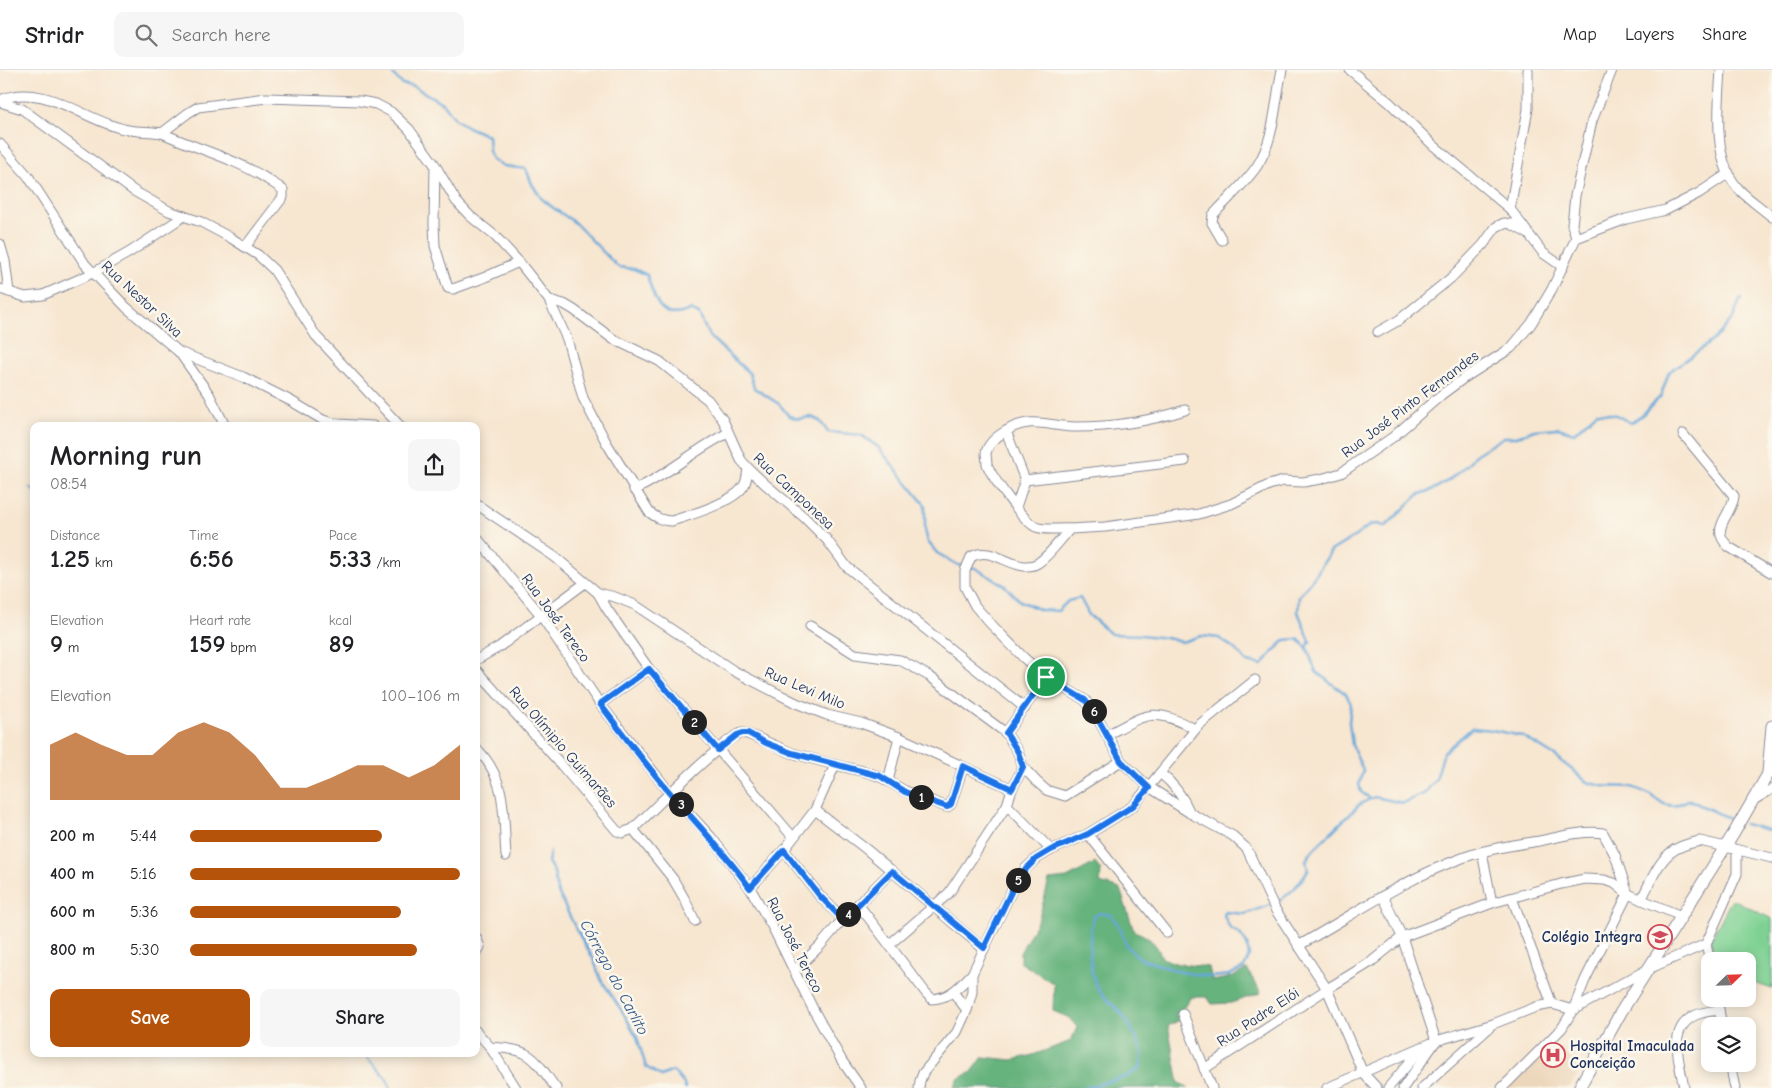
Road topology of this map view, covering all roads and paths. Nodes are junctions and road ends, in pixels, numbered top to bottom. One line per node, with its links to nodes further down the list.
1 (1282, 70): 16 (street)
2 (1350, 70): 11 (street)
3 (1528, 70): 11 (street)
4 (1612, 70): 15 (street)
5 (1721, 70): 10 (street)
6 (0, 101): 7 (street); 12 (street)
7 (162, 133): 9 (street); 18 (street)
8 (0, 144): 21 (street, Rua Nestor Silva)
9 (435, 165): 19 (street); 19 (street)
10 (1729, 173): 13 (street); 15 (street)
11 (1510, 208): 14 (street)
12 (184, 216): 18 (street); 21 (street)
13 (1772, 217)
14 (1529, 234): 20 (street); 24 (street)
15 (1576, 238): 20 (street, Rua José Pinto Fernandes)
16 (1222, 240)
17 (0, 244): 22 (street)
18 (245, 247): 29 (street)
19 (519, 262): 23 (street)
20 (1563, 266): 39 (street, Rua José Pinto Fernandes)
21 (93, 274): 22 (street); 25 (street, Rua Nestor Silva)
22 (4, 291)
23 (549, 300): 31 (street, Rua Camponesa); 36 (street)
24 (1378, 332)
25 (179, 352): 27 (street); 28 (street, Rua Nestor Silva)
26 (1185, 410): 30 (street)
27 (223, 422)
28 (330, 422)
29 (396, 422)
30 (1006, 431): 35 (street); 38 (street, Rua José Pinto Fernandes)
31 (728, 432): 34 (street, Rua Camponesa); 36 (street)
32 (1683, 434): 41 (street)
33 (1185, 461): 35 (street)
34 (748, 468): 36 (street); 52 (street, Rua Camponesa)
35 (1025, 480): 38 (street)
36 (634, 490)
37 (480, 507): 42 (street)
38 (1016, 507): 39 (street, Rua José Pinto Fernandes)
39 (1070, 528): 49 (street)
40 (480, 542): 44 (street, Rua José Tereco)
41 (1772, 573)
42 (585, 583): 43 (street); 44 (street)
43 (598, 593): 47 (street); 57 (street, Rua Levi Milo)
44 (540, 614): 46 (street); 51 (street, Rua José Tereco)
45 (810, 626): 55 (street)
46 (480, 658)
47 (649, 669): 51 (street); 58 (street)
48 (480, 674): 75 (street, Rua Olímipio Guimarães)
49 (1046, 677): 52 (street); 56 (street)
50 (1255, 680): 54 (street)
51 (600, 704): 70 (street, Rua José Tereco)
52 (1025, 708): 55 (street)
53 (1772, 726): 64 (main road)
54 (1195, 729): 56 (street); 65 (street)
55 (1006, 733): 63 (street)
56 (1107, 735): 60 (street)
57 (899, 737): 62 (street, Rua Levi Milo); 66 (street)
58 (718, 750): 61 (street); 70 (street); 77 (street)
59 (480, 753): 83 (street)
60 (1121, 761): 63 (street); 67 (street)
61 (835, 765): 66 (street); 73 (street)
62 (963, 766): 66 (street); 68 (street, Rua Levi Milo)
63 (1023, 767): 68 (street)
64 (1771, 772): 72 (main road)
65 (1160, 773): 67 (street); 74 (street)
66 (888, 780)
67 (1149, 788): 74 (street); 76 (street)
68 (1012, 789): 71 (street)
69 (1772, 789): 72 (street)
70 (670, 793): 75 (street); 86 (street, Rua José Tereco)
71 (1007, 805): 80 (street); 93 (street)
72 (1750, 805): 78 (main road)
73 (815, 810): 77 (street); 85 (street)
74 (1190, 813): 101 (street)
75 (633, 829): 96 (street)
76 (1088, 834): 80 (street); 97 (street)
77 (793, 837): 79 (street)
78 (1726, 846): 81 (street); 90 (street); 94 (main road)
79 (784, 850): 86 (street); 95 (street)
80 (1051, 850): 102 (street)
81 (1737, 850): 84 (street); 100 (street)
82 (1482, 852): 87 (street); 88 (street); 91 (street)
83 (506, 856)
84 (1772, 858)
85 (892, 871): 92 (street); 93 (street)
86 (750, 888): 105 (street, Rua José Tereco)
87 (1628, 894): 89 (street); 90 (street); 111 (street)
88 (1383, 896): 98 (street); 101 (street)
89 (1512, 898): 91 (street); 109 (street)
90 (1641, 900): 94 (street)
91 (1492, 903): 98 (street)
92 (858, 904): 95 (street); 99 (street)
93 (935, 906): 99 (street); 102 (street)
94 (1682, 916): 104 (main road)
95 (843, 920): 105 (street)
96 (695, 921)
97 (1167, 933)
98 (1402, 936): 107 (street, Rua Padre Elói); 117 (street)
99 (890, 944): 108 (street)
100 (1706, 944): 103 (street); 104 (street)
101 (1298, 946): 107 (street)
102 (984, 948): 106 (street)
103 (1708, 952)
104 (1648, 969): 111 (street); 135 (main road)
105 (794, 971): 126 (street, Rua José Tereco)
106 (972, 974): 108 (street); 110 (street)
107 (1327, 989): 120 (street, Rua Padre Elói); 122 (street)
108 (953, 992): 110 (street)
109 (1552, 1004): 111 (street); 115 (street)
110 (967, 1010): 127 (street)
111 (1573, 1010): 134 (street)
112 (1719, 1010): 114 (street); 136 (street)
113 (1183, 1014): 120 (street)
114 (1720, 1017)
115 (1493, 1024): 117 (street); 133 (street)
116 (480, 1036): 118 (street)
117 (1436, 1041): 119 (street); 132 (street)
118 (490, 1047): 124 (street); 125 (street)
119 (1422, 1048): 122 (street); 131 (street)
120 (1204, 1069): 128 (street)
121 (1732, 1072): 137 (street)
122 (1363, 1073): 123 (street); 130 (street)
123 (1340, 1086): 129 (street)
124 (516, 1088)
125 (556, 1088)
126 (862, 1088)
127 (919, 1088)
128 (1212, 1088)
129 (1327, 1088)
130 (1377, 1088)
131 (1388, 1088)
132 (1403, 1088)
133 (1422, 1088)
134 (1502, 1088)
135 (1579, 1088)
136 (1684, 1088)
137 (1735, 1088)

